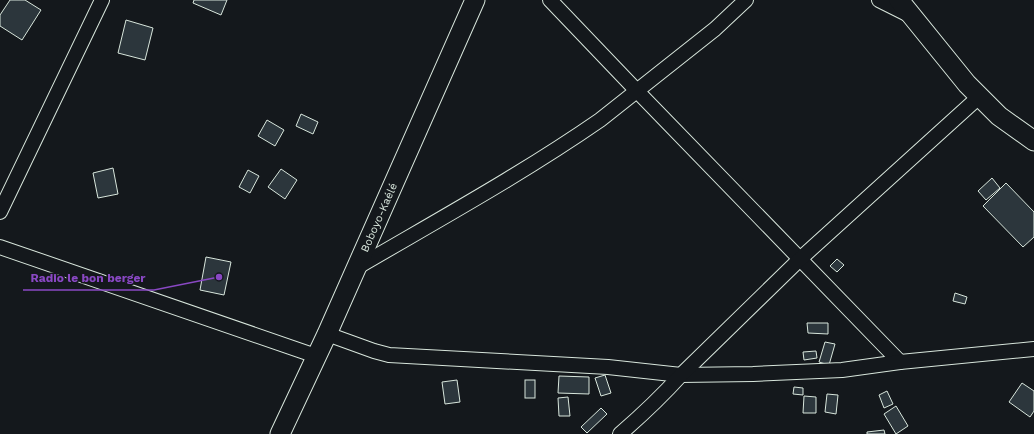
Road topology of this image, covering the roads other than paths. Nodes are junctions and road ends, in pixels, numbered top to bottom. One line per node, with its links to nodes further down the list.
1 (102, 0): 11 (street)
2 (475, 0): 14 (main road, Boboyo-Kaélé)
3 (550, 0): 8 (street)
4 (746, 0): 8 (street)
5 (879, 0): 7 (street)
6 (899, 0): 7 (main road)
7 (912, 16): 9 (main road)
8 (637, 91): 13 (street); 14 (street)
9 (980, 96): 10 (main road); 13 (street)
10 (1034, 141)
11 (0, 212)
12 (0, 247): 17 (street)
13 (800, 259): 18 (street); 19 (street)
14 (356, 268): 15 (main road, Boboyo-Kaélé)
15 (327, 334): 17 (main road, Boboyo-Kaélé); 19 (street)
16 (1034, 349): 18 (street)
17 (316, 356): 20 (main road, Boboyo-Kaélé)
18 (900, 362): 19 (street)
19 (681, 375): 21 (street)
20 (280, 434)
21 (620, 434)

